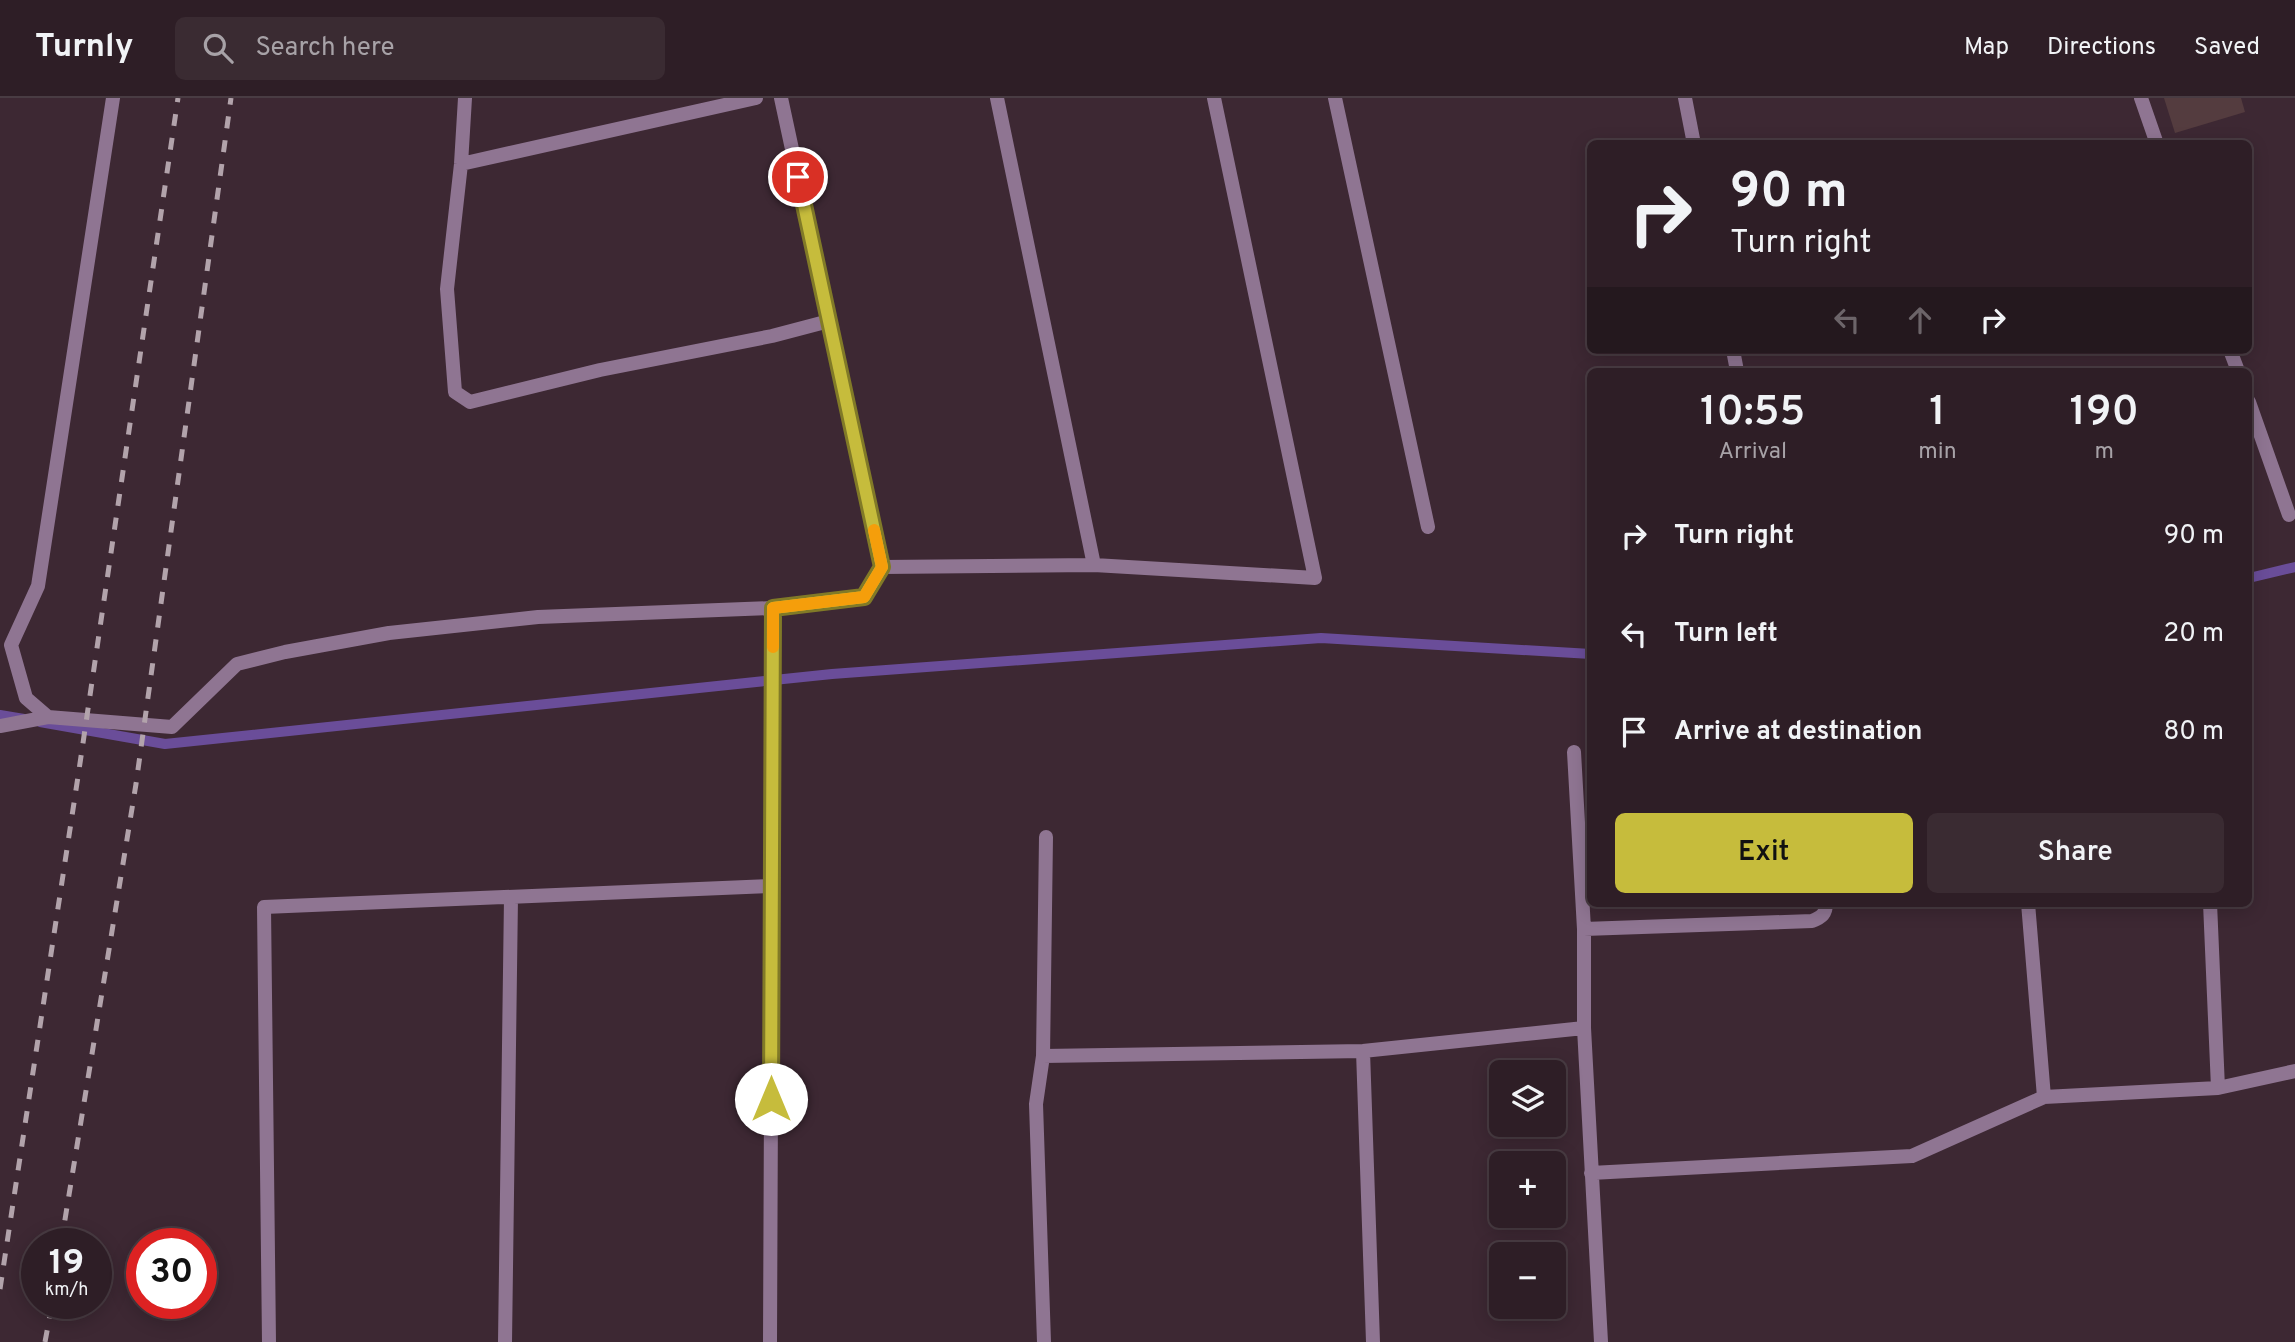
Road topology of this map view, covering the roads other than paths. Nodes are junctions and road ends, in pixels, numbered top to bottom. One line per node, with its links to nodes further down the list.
1 (113, 98): 20 (street)
2 (465, 98): 12 (street)
3 (756, 98): 12 (street)
4 (781, 98): 13 (street)
5 (997, 98): 17 (street)
6 (1214, 98): 17 (street)
7 (1335, 98): 16 (street)
8 (1685, 98): 10 (street)
9 (2141, 98): 11 (street)
10 (1693, 140)
11 (2156, 140)
12 (461, 164): 13 (street)
13 (829, 321): 18 (street)
14 (2252, 410): 15 (street)
15 (2289, 515)
16 (1428, 527)
17 (1094, 565): 18 (street)
18 (882, 567): 19 (street)
19 (773, 608): 20 (street); 24 (street)
20 (48, 717): 21 (street)
21 (0, 726)
22 (1574, 752): 29 (street)
23 (1046, 837): 32 (street)
24 (772, 886): 25 (street); 39 (street)
25 (511, 897): 37 (street); 38 (street)
26 (1826, 907): 29 (street)
27 (2028, 907): 35 (street)
28 (2210, 907): 34 (street)
29 (1584, 929): 30 (street)
30 (1584, 1028): 31 (street); 36 (street)
31 (1363, 1051): 32 (street); 41 (street)
32 (1043, 1056): 40 (street)
33 (2295, 1071): 34 (street)
34 (2218, 1088): 35 (street)
35 (2044, 1097): 36 (street)
36 (1591, 1173): 42 (street)
37 (269, 1342)
38 (505, 1342)
39 (770, 1342)
40 (1044, 1342)
41 (1373, 1342)
42 (1601, 1342)

